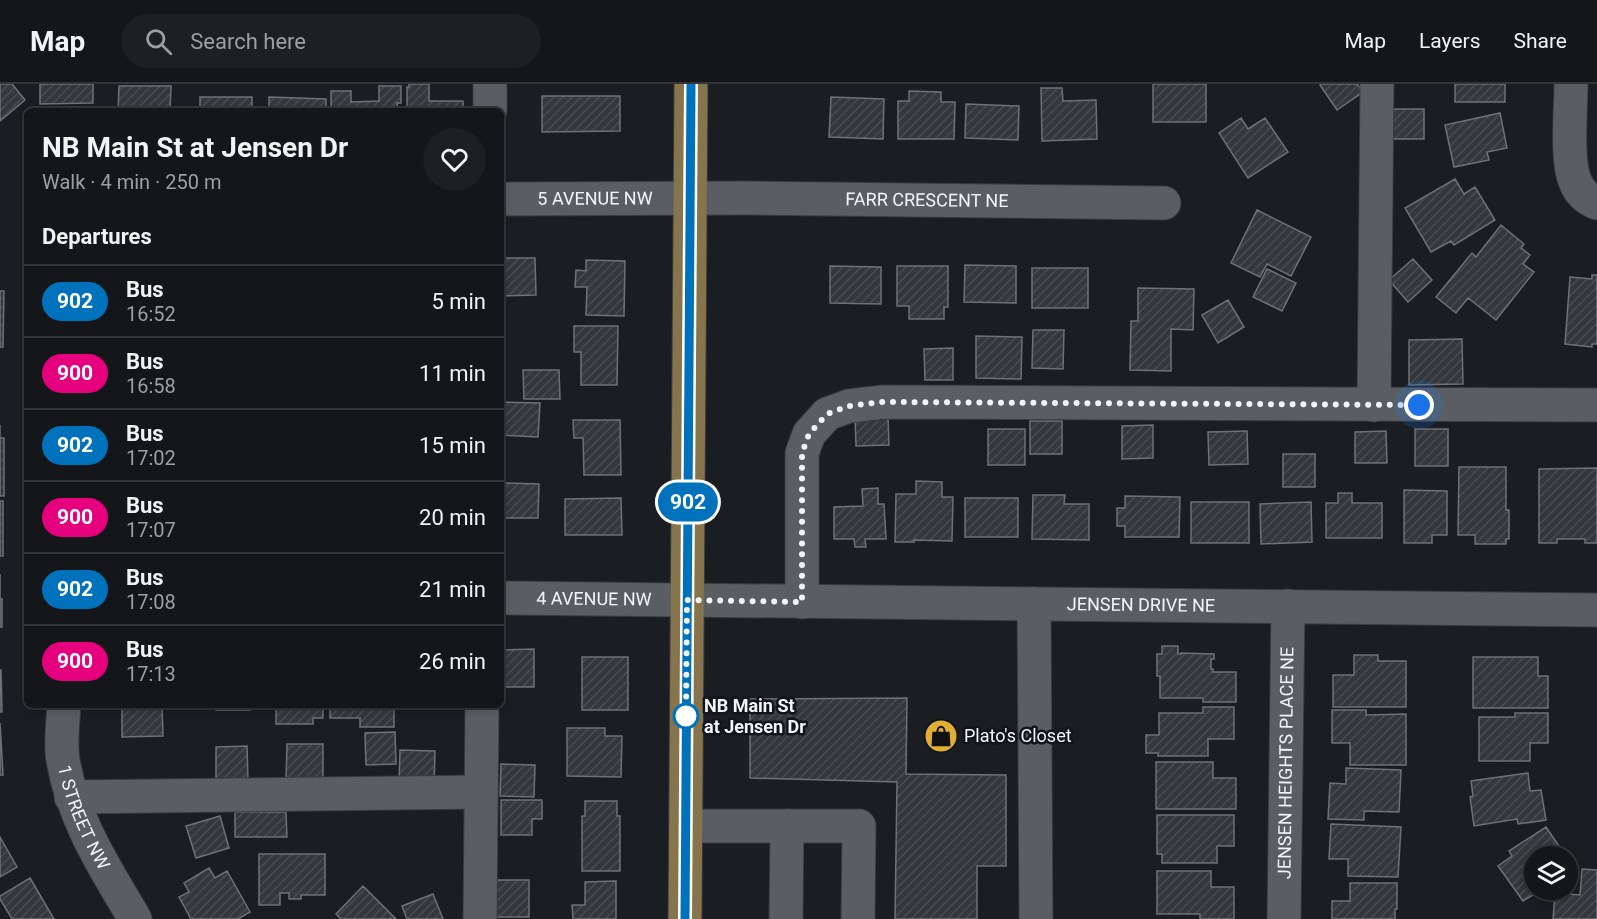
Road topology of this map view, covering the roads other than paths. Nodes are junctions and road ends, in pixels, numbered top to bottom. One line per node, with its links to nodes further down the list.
1 (490, 84): 5 (street)
2 (691, 84): 6 (main road)
3 (1377, 84): 10 (street)
4 (1571, 84): 9 (street)
5 (490, 108)
6 (690, 198): 7 (street, 5 AVENUE NW); 8 (street, FARR CRESCENT NE); 13 (main road)
7 (504, 199)
8 (1164, 203)
9 (1597, 203)
10 (1374, 405): 11 (street); 14 (street)
11 (1597, 405)
12 (504, 598): 13 (street, 4 AVENUE NW)
13 (687, 600): 14 (street, JENSEN DRIVE NE); 22 (main road)
14 (802, 602): 15 (street, JENSEN DRIVE NE)
15 (1034, 604): 16 (street, JENSEN DRIVE NE); 29 (street)
16 (1288, 606): 17 (street, JENSEN DRIVE NE); 30 (street, JENSEN HEIGHTS PLACE NE)
17 (1597, 610)
18 (63, 708): 21 (street, 1 STREET NW)
19 (482, 708): 20 (street)
20 (481, 792): 21 (street); 25 (street)
21 (71, 797): 24 (street, 1 STREET NW)
22 (686, 826): 23 (street); 26 (main road)
23 (786, 826): 27 (street); 28 (street)
24 (135, 919)
25 (480, 919)
26 (685, 919)
27 (786, 919)
28 (858, 919)
29 (1036, 919)
30 (1284, 919)

